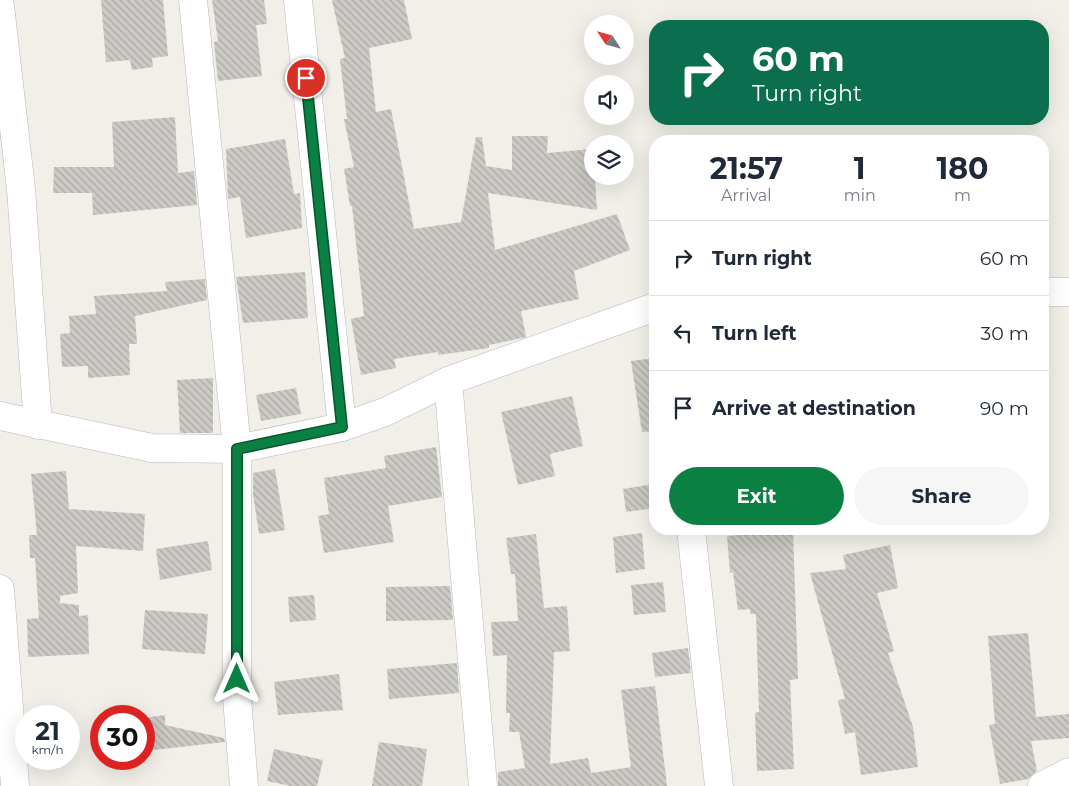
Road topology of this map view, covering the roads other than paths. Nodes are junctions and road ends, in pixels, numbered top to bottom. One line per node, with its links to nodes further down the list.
1 (193, 0): 12 (street)
2 (298, 0): 11 (street)
3 (0, 6): 4 (street)
4 (11, 188): 10 (street)
5 (1049, 292): 6 (street)
6 (1069, 292)
7 (649, 309): 8 (street)
8 (448, 381): 11 (street); 18 (street)
9 (0, 416): 10 (street)
10 (38, 425): 12 (street)
11 (342, 427): 12 (street)
12 (237, 449): 17 (street)
13 (692, 535): 19 (street)
14 (0, 589): 16 (street)
15 (1069, 772): 20 (street)
16 (15, 786)
17 (244, 786)
18 (483, 786)
19 (719, 786)
20 (1042, 786)

